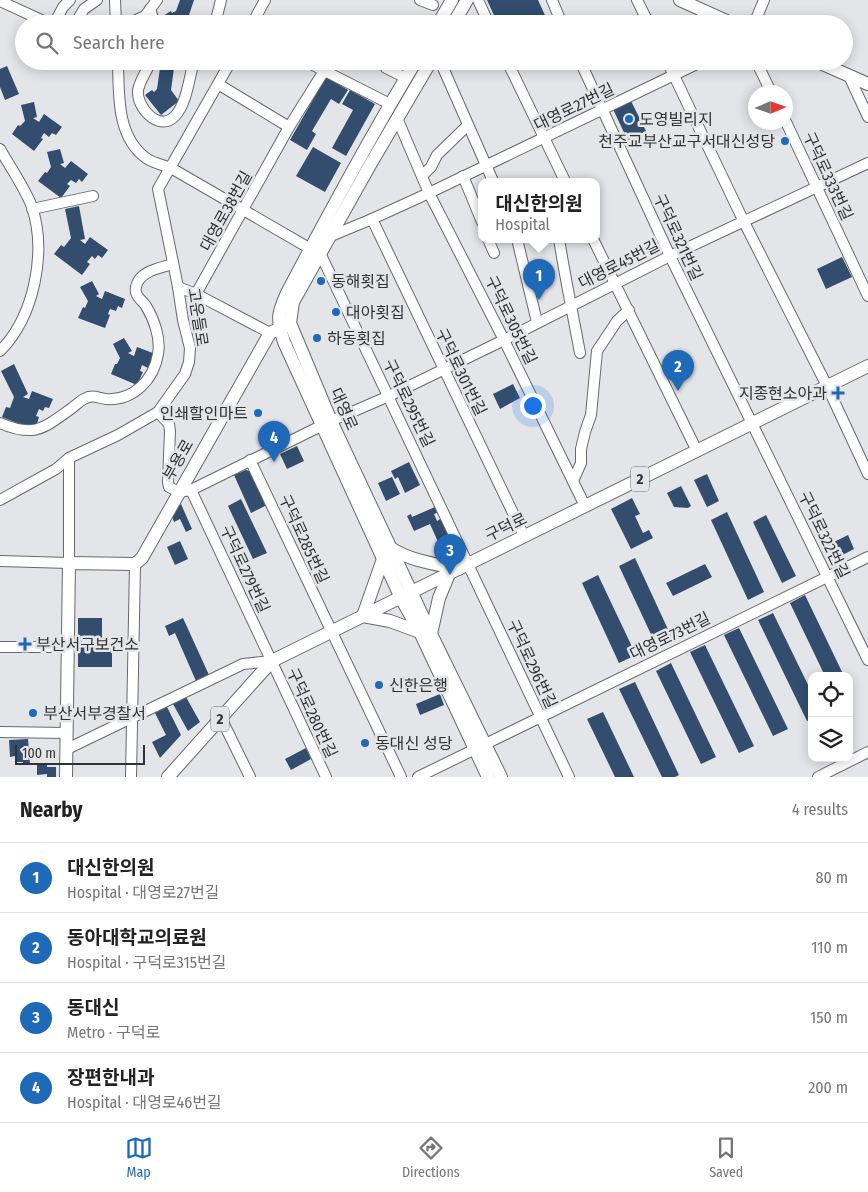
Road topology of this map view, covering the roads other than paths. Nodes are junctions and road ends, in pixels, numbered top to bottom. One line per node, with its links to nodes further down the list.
1 (70, 0): 19 (street)
2 (97, 0): 20 (street)
3 (116, 0): 21 (street)
4 (157, 0): 17 (street)
5 (221, 0): 24 (street)
6 (265, 0): 25 (street)
7 (420, 0): 16 (street)
8 (452, 0): 26 (main road)
9 (467, 0): 27 (main road)
10 (478, 0): 28 (street)
11 (552, 0): 29 (street)
12 (637, 0): 30 (street)
13 (680, 0): 31 (main road)
14 (764, 0): 32 (street)
15 (0, 1): 18 (street)
16 (433, 5)
17 (150, 9): 22 (street); 23 (street)
18 (32, 15)
19 (58, 15)
20 (80, 15)
21 (116, 15)
22 (146, 15)
23 (152, 15)
24 (217, 15)
25 (257, 15)
26 (443, 15)
27 (458, 15)
28 (485, 15)
29 (558, 15)
30 (644, 15)
31 (713, 15)
32 (758, 15)
33 (118, 70): 65 (street)
34 (146, 70): 35 (street)
35 (192, 70)
36 (226, 70): 51 (street, 고운들로)
37 (390, 70): 50 (street)
38 (411, 70): 50 (main road, 대영로)
39 (426, 70): 57 (main road, 대영로)
40 (444, 70): 58 (street)
41 (511, 70): 61 (street)
42 (584, 70): 55 (street, 구덕로321번길)
43 (672, 70): 48 (street)
44 (684, 70): 48 (street, 대영로27번길)
45 (760, 70): 53 (street)
46 (836, 70): 49 (main road)
47 (324, 71): 54 (street); 59 (street, 대영로38번길)
48 (674, 75): 55 (street, 대영로27번길); 77 (street)
49 (849, 76): 52 (main road); 56 (street)
50 (406, 78): 54 (main road, 대영로)
51 (218, 84): 59 (street); 65 (street, 고운들로)
52 (868, 84)
53 (768, 85)
54 (390, 104): 83 (main road, 대영로)
55 (602, 110): 61 (street, 대영로27번길); 85 (street, 구덕로321번길)
56 (868, 117)
57 (397, 118): 66 (street, 구덕로305번길); 78 (main road, 대영로)
58 (468, 125): 64 (street); 66 (street)
59 (289, 127): 74 (street, 대영로38번길)
60 (790, 130): 70 (street, 구덕로333번길)
61 (544, 138): 64 (street, 대영로27번길); 69 (street)
62 (0, 149): 73 (street)
63 (868, 163): 70 (street, 대영로45번길)
64 (485, 166): 67 (street, 대영로27번길); 68 (street)
65 (171, 168): 74 (street); 86 (street, 고운들로)
66 (422, 176): 71 (street, 구덕로305번길)
67 (463, 176): 71 (street, 대영로27번길); 75 (street)
68 (491, 178)
69 (564, 178)
70 (817, 187): 77 (street, 대영로45번길); 90 (street, 구덕로333번길)
71 (430, 192): 76 (street, 대영로27번길); 95 (street, 구덕로305번길)
72 (93, 196): 73 (street)
73 (32, 209): 96 (street)
74 (244, 210): 83 (street); 89 (street, 대영로38번길)
75 (478, 212)
76 (372, 220): 78 (street, 대영로27번길); 99 (street, 구덕로301번길)
77 (744, 222): 85 (street, 대영로45번길); 100 (street)
78 (331, 236): 83 (main road, 대영로)
79 (490, 243): 84 (street)
80 (518, 243): 93 (street)
81 (561, 243): 91 (street)
82 (595, 243): 87 (street)
83 (316, 252): 94 (main road, 대영로); 101 (street, 구덕로295번길)
84 (494, 253)
85 (670, 256): 87 (street, 대영로45번길); 104 (street, 구덕로321번길)
86 (173, 264): 88 (street, 고운들로); 105 (street)
87 (615, 283): 91 (street, 대영로45번길); 92 (street)
88 (178, 287): 89 (street); 102 (street, 고운들로)
89 (196, 294): 94 (street)
90 (868, 296)
91 (572, 305): 93 (street, 대영로45번길); 97 (street)
92 (629, 310): 106 (street); 110 (street)
93 (537, 322): 95 (street, 대영로45번길)
94 (280, 328): 103 (main road, 대영로); 111 (main road, 부용로)
95 (504, 340): 99 (street, 대영로45번길); 110 (street, 구덕로305번길)
96 (0, 351)
97 (580, 353)
98 (868, 366): 100 (main road, 구덕로 / 2)
99 (442, 369): 101 (street, 대영로45번길); 114 (street, 구덕로301번길)
100 (827, 386): 104 (main road, 구덕로 / 2); 109 (street)
101 (390, 396): 103 (street, 대영로45번길); 121 (street, 구덕로295번길)
102 (158, 412): 107 (street, 고운들로); 111 (street, 구덕로279번길)
103 (327, 423): 108 (street, 대영로45번길); 115 (main road, 대영로); 117 (main road, 대영로)
104 (753, 423): 106 (main road, 구덕로 / 2); 122 (street, 구덕로322번길)
105 (0, 424)
106 (697, 451): 113 (main road, 구덕로 / 2)
107 (69, 458): 112 (street, 고운들로); 119 (street)
108 (250, 460): 111 (street, 대영로45번길); 125 (street, 구덕로285번길)
109 (868, 474)
110 (573, 481): 113 (street, 구덕로305번길)
111 (185, 491): 120 (main road, 부용로); 130 (street, 구덕로279번길)
112 (0, 500)
113 (585, 506): 114 (main road, 구덕로 / 2)
114 (524, 536): 121 (main road, 구덕로 / 2)
115 (389, 547): 121 (main road); 123 (main road, 대영로)
116 (868, 557): 122 (street, 대영로73번길)
117 (384, 559): 123 (main road, 대영로); 124 (main road)
118 (0, 561): 119 (street)
119 (69, 563): 120 (main road); 128 (main road)
120 (135, 564): 132 (street)
121 (458, 569): 123 (main road, 구덕로 / 2); 126 (main road); 131 (street, 구덕로296번길)
122 (827, 576): 129 (street, 구덕로322번길); 131 (street, 대영로73번길)
123 (406, 595): 124 (main road, 구덕로 / 2); 126 (main road, 대영로)
124 (363, 616): 125 (main road, 구덕로 / 2); 126 (main road)
125 (331, 632): 130 (main road, 구덕로 / 2); 146 (street, 구덕로285번길)
126 (425, 633): 136 (main road, 대영로)
127 (0, 647): 128 (street)
128 (67, 647): 135 (main road)
129 (868, 660)
130 (272, 661): 132 (street); 133 (main road, 구덕로 / 2); 145 (street, 구덕로280번길)
131 (540, 716): 136 (street, 대영로73번길); 150 (street, 구덕로296번길)
132 (132, 717): 137 (street); 142 (street)
133 (221, 718): 139 (main road, 구덕로 / 2); 144 (street)
134 (0, 732): 135 (street)
135 (67, 733): 137 (main road)
136 (480, 746): 147 (street, 대영로73번길); 148 (main road, 대영로); 149 (main road, 대영로)
137 (67, 749): 141 (main road)
138 (868, 752): 140 (street)
139 (179, 772): 143 (main road, 구덕로 / 2)
140 (824, 776)
141 (66, 777)
142 (131, 777)
143 (168, 777)
144 (250, 777)
145 (326, 777)
146 (400, 777)
147 (418, 777)
148 (488, 777)
149 (501, 777)
150 (569, 777)

